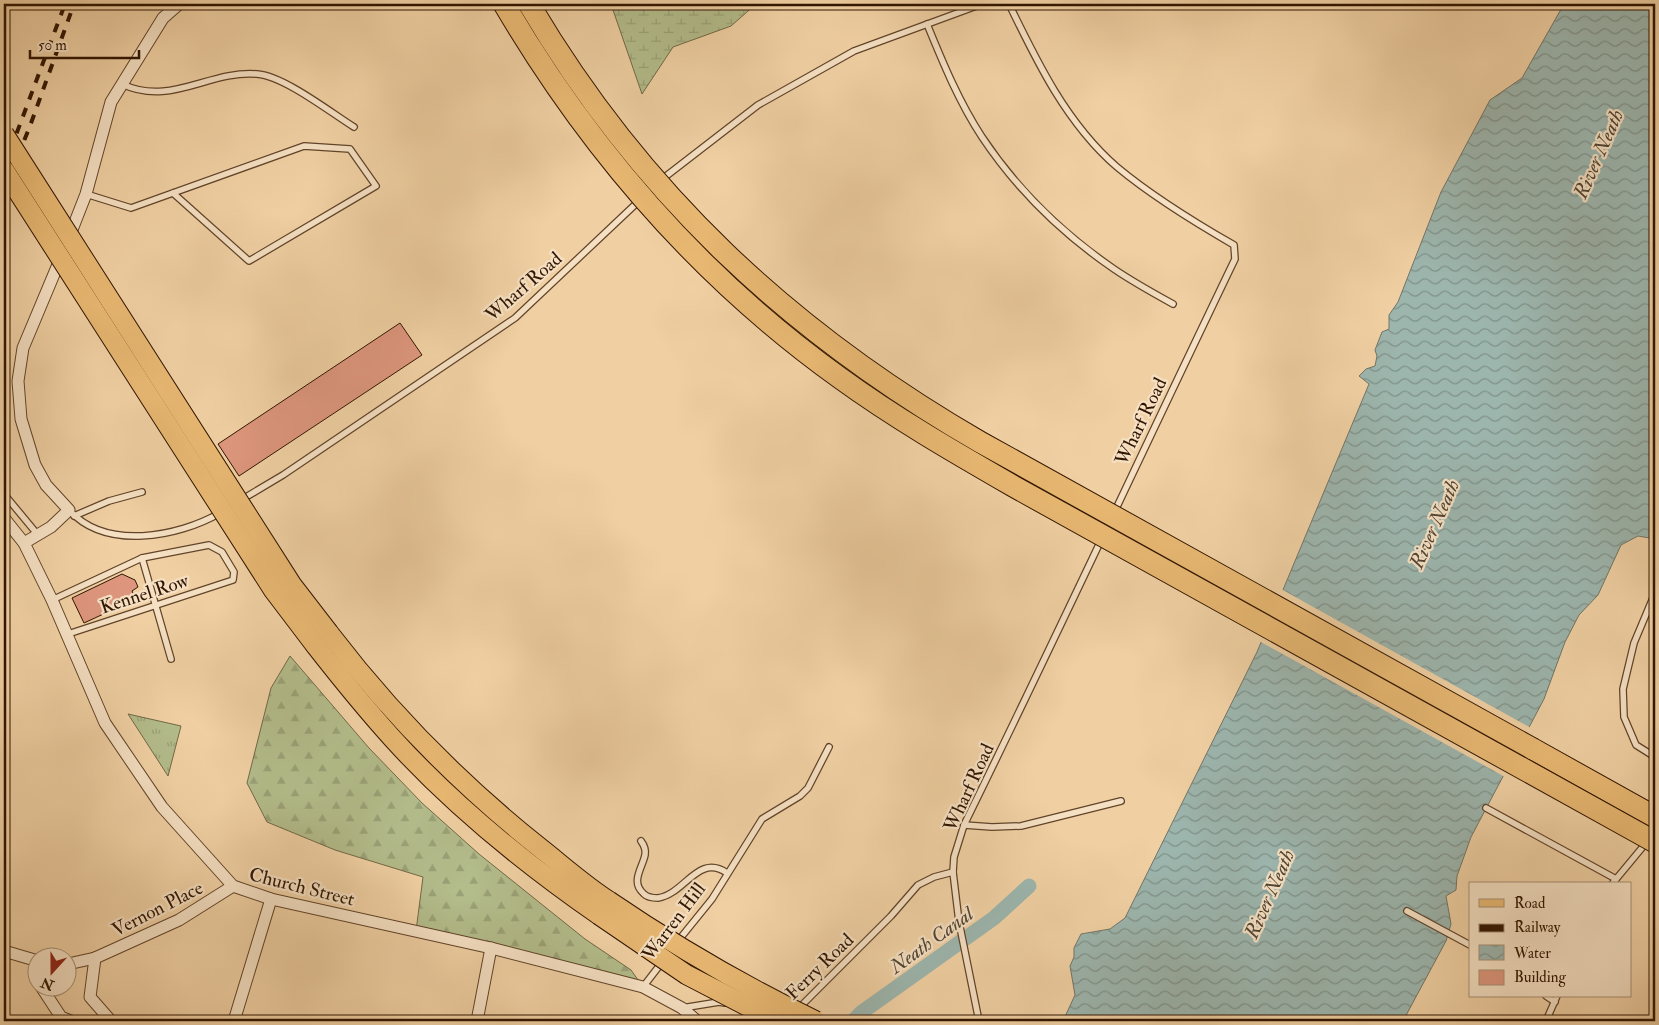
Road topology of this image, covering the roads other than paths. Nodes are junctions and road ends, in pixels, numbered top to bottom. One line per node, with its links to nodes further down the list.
1 (179, 4): 7 (street)
2 (504, 4): 39 (highway, bridge)
3 (529, 4): 30 (highway, bridge)
4 (982, 4): 6 (lane)
5 (1009, 4): 36 (lane, Wharf Road)
6 (928, 24): 11 (lane); 15 (lane)
7 (122, 84): 8 (lane); 13 (street)
8 (354, 127)
9 (4, 134): 27 (main road, bridge)
10 (4, 170): 27 (main road, bridge)
11 (653, 188)
12 (173, 193): 12 (lane); 13 (lane)
13 (86, 194): 18 (street)
14 (646, 194): 18 (lane, Wharf Road)
15 (1173, 304)
16 (142, 492): 18 (lane)
17 (4, 494): 20 (lane)
18 (71, 513): 20 (street)
19 (4, 518): 21 (street, Church Street)
20 (38, 535): 21 (street)
21 (24, 543): 24 (street, Church Street)
22 (142, 558): 24 (lane); 25 (lane); 25 (lane, Kennel Row)
23 (1655, 593): 31 (lane)
24 (52, 600): 26 (street, Church Street)
25 (155, 605): 26 (lane, Kennel Row); 28 (lane)
26 (66, 635): 43 (street, Church Street)
27 (322, 639): 45 (main road)
28 (171, 659)
29 (829, 747): 41 (lane, Warren Hill)
30 (1533, 749): 34 (highway); 35 (highway)
31 (1655, 757)
32 (1121, 801): 36 (lane)
33 (1486, 808): 42 (lane)
34 (1655, 811)
35 (1655, 817)
36 (964, 825): 40 (lane, Wharf Road)
37 (1655, 832): 42 (lane)
38 (641, 841): 41 (lane)
39 (1655, 842)
40 (953, 872): 57 (lane, Ferry Road); 64 (lane, Wharf Road)
41 (727, 873): 53 (lane, Warren Hill)
42 (1614, 881)
43 (233, 886): 44 (street, Church Street); 51 (street, Vernon Place)
44 (271, 900): 48 (street, Church Street); 60 (street)
45 (604, 908): 57 (main road, bridge); 63 (main road, bridge)
46 (1407, 911): 47 (lane)
47 (1469, 943)
48 (491, 948): 53 (street, Church Street); 61 (street)
49 (4, 952): 50 (street)
50 (28, 958)
51 (95, 958): 52 (street, Vernon Place); 59 (street)
52 (78, 962)
53 (643, 986): 56 (street, Church Street)
54 (49, 998): 58 (street)
55 (1556, 999): 65 (lane)
56 (682, 1008): 57 (lane, Ferry Road); 62 (street, Church Street)
57 (779, 1017)
58 (71, 1021)
59 (111, 1021)
60 (234, 1021)
61 (477, 1021)
62 (697, 1021)
63 (816, 1021)
64 (980, 1021)
65 (1546, 1021)

